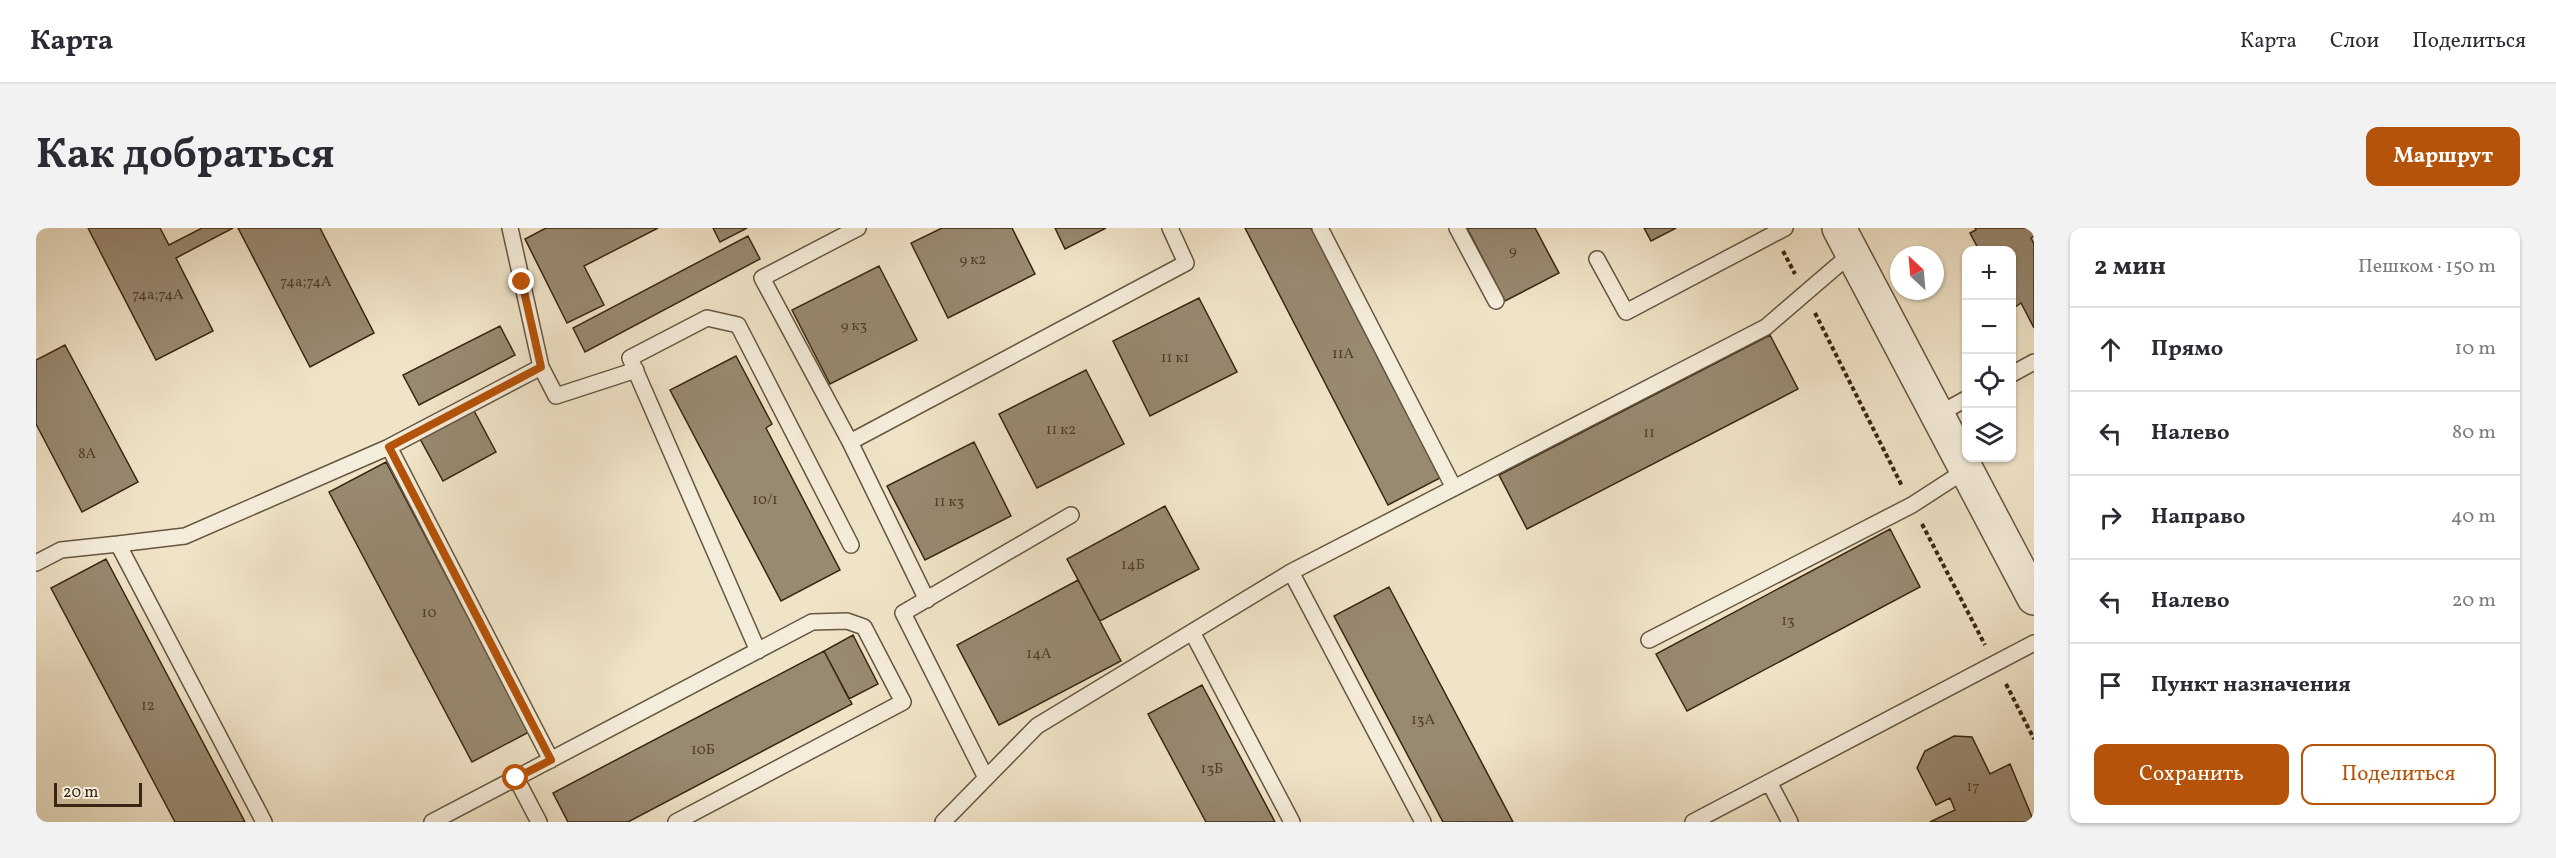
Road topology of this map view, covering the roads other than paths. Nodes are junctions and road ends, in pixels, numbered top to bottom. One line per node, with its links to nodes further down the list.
1 (510, 228): 11 (lane)
2 (858, 228): 16 (lane)
3 (1170, 228): 16 (lane)
4 (1320, 228): 19 (lane)
5 (1457, 228): 9 (lane)
6 (1785, 228): 8 (lane)
7 (1846, 241): 15 (street); 19 (lane)
8 (1597, 259)
9 (1496, 301)
10 (2034, 362): 13 (lane)
11 (541, 367): 12 (lane); 17 (lane)
12 (636, 370): 22 (lane); 30 (lane)
13 (2016, 372)
14 (1962, 401): 15 (lane)
15 (1937, 415): 18 (street)
16 (850, 442): 26 (lane)
17 (389, 447): 21 (lane); 31 (lane)
18 (1966, 470): 25 (street); 28 (lane)
19 (1454, 488): 24 (lane)
20 (1071, 514): 26 (lane)
21 (118, 544): 23 (lane); 35 (lane)
22 (851, 545)
23 (36, 563)
24 (1291, 572): 27 (lane); 41 (lane)
25 (2034, 598)
26 (927, 600): 33 (lane)
27 (1192, 632): 33 (lane); 40 (lane)
28 (1649, 640)
29 (2034, 643): 34 (lane)
30 (758, 651): 31 (lane); 38 (lane)
31 (551, 760): 32 (lane)
32 (516, 778): 36 (lane); 37 (lane)
33 (986, 778): 39 (lane)
34 (1769, 782): 42 (lane); 43 (lane)
35 (264, 822)
36 (432, 822)
37 (539, 822)
38 (676, 822)
39 (943, 822)
40 (1292, 822)
41 (1423, 822)
42 (1693, 822)
43 (1790, 822)

